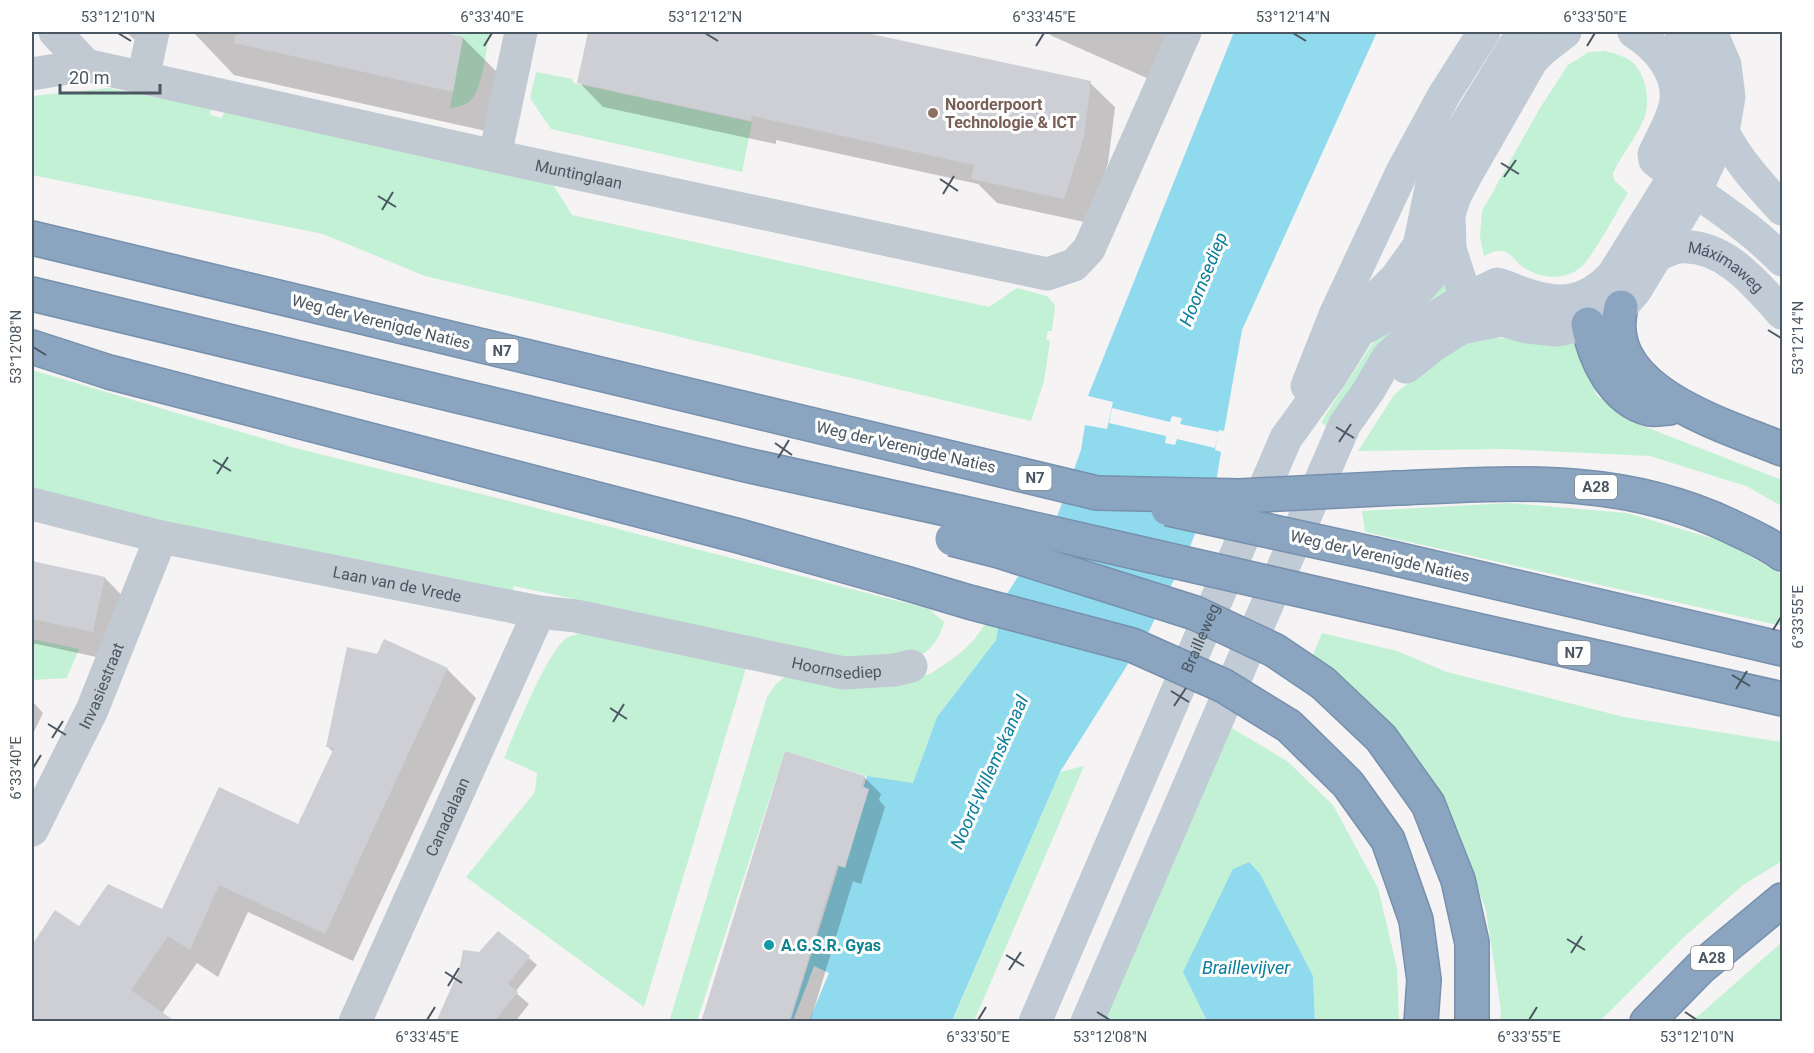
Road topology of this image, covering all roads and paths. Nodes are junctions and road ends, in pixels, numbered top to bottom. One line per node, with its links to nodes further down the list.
1 (55, 32): 11 (street)
2 (153, 32): 13 (street)
3 (522, 32): 15 (street)
4 (1185, 32): 15 (street, Muntinglaan)
5 (1484, 32): 32 (main road)
6 (1523, 32): 20 (main road)
7 (1564, 32): 20 (main road)
8 (1634, 32): 16 (main road)
9 (1681, 32): 14 (main road)
10 (1711, 32): 14 (main road)
11 (86, 65): 12 (street, Muntinglaan); 13 (street, Muntinglaan)
12 (32, 74)
13 (143, 78): 15 (street, Muntinglaan)
14 (1710, 133): 16 (main road); 17 (main road)
15 (495, 156)
16 (1692, 178): 18 (main road); 21 (main road); 22 (main road); 26 (main road)
17 (1782, 209)
18 (1782, 237)
19 (32, 238): 34 (highway, Weg der Verenigde Naties / N7)
20 (1436, 243): 24 (main road); 32 (main road, Brailleweg)
21 (1658, 255): 25 (main road); 27 (main road, Máximaweg)
22 (1782, 260)
23 (32, 294): 36 (highway, N7)
24 (1472, 297): 26 (main road); 28 (main road); 30 (main road)
25 (1621, 307): 26 (main road); 31 (highway)
26 (1589, 309): 28 (main road); 31 (highway)
27 (1782, 313)
28 (1502, 320): 30 (main road)
29 (32, 347): 49 (highway, bridge)
30 (1369, 390): 48 (main road)
31 (1680, 407): 33 (highway)
32 (1286, 438): 47 (main road, Brailleweg)
33 (1782, 449)
34 (1097, 493): 38 (highway, A28, bridge); 40 (highway, Weg der Verenigde Naties / N7, bridge)
35 (32, 504): 37 (street, Laan van de Vrede)
36 (956, 526): 43 (highway, N7, bridge); 50 (highway, N7, bridge)
37 (160, 537): 39 (street, Laan van de Vrede); 44 (street, Invasiestraat)
38 (1782, 554)
39 (539, 612): 41 (street, Laan van de Vrede); 46 (street, Canadalaan)
40 (1782, 649)
41 (764, 657): 42 (street, Hoornsediep)
42 (911, 666)
43 (1782, 699)
44 (32, 830)
45 (1782, 900): 51 (highway, A28)
46 (355, 1022)
47 (1035, 1022)
48 (1087, 1022)
49 (1421, 1022)
50 (1472, 1022)
51 (1647, 1022)

